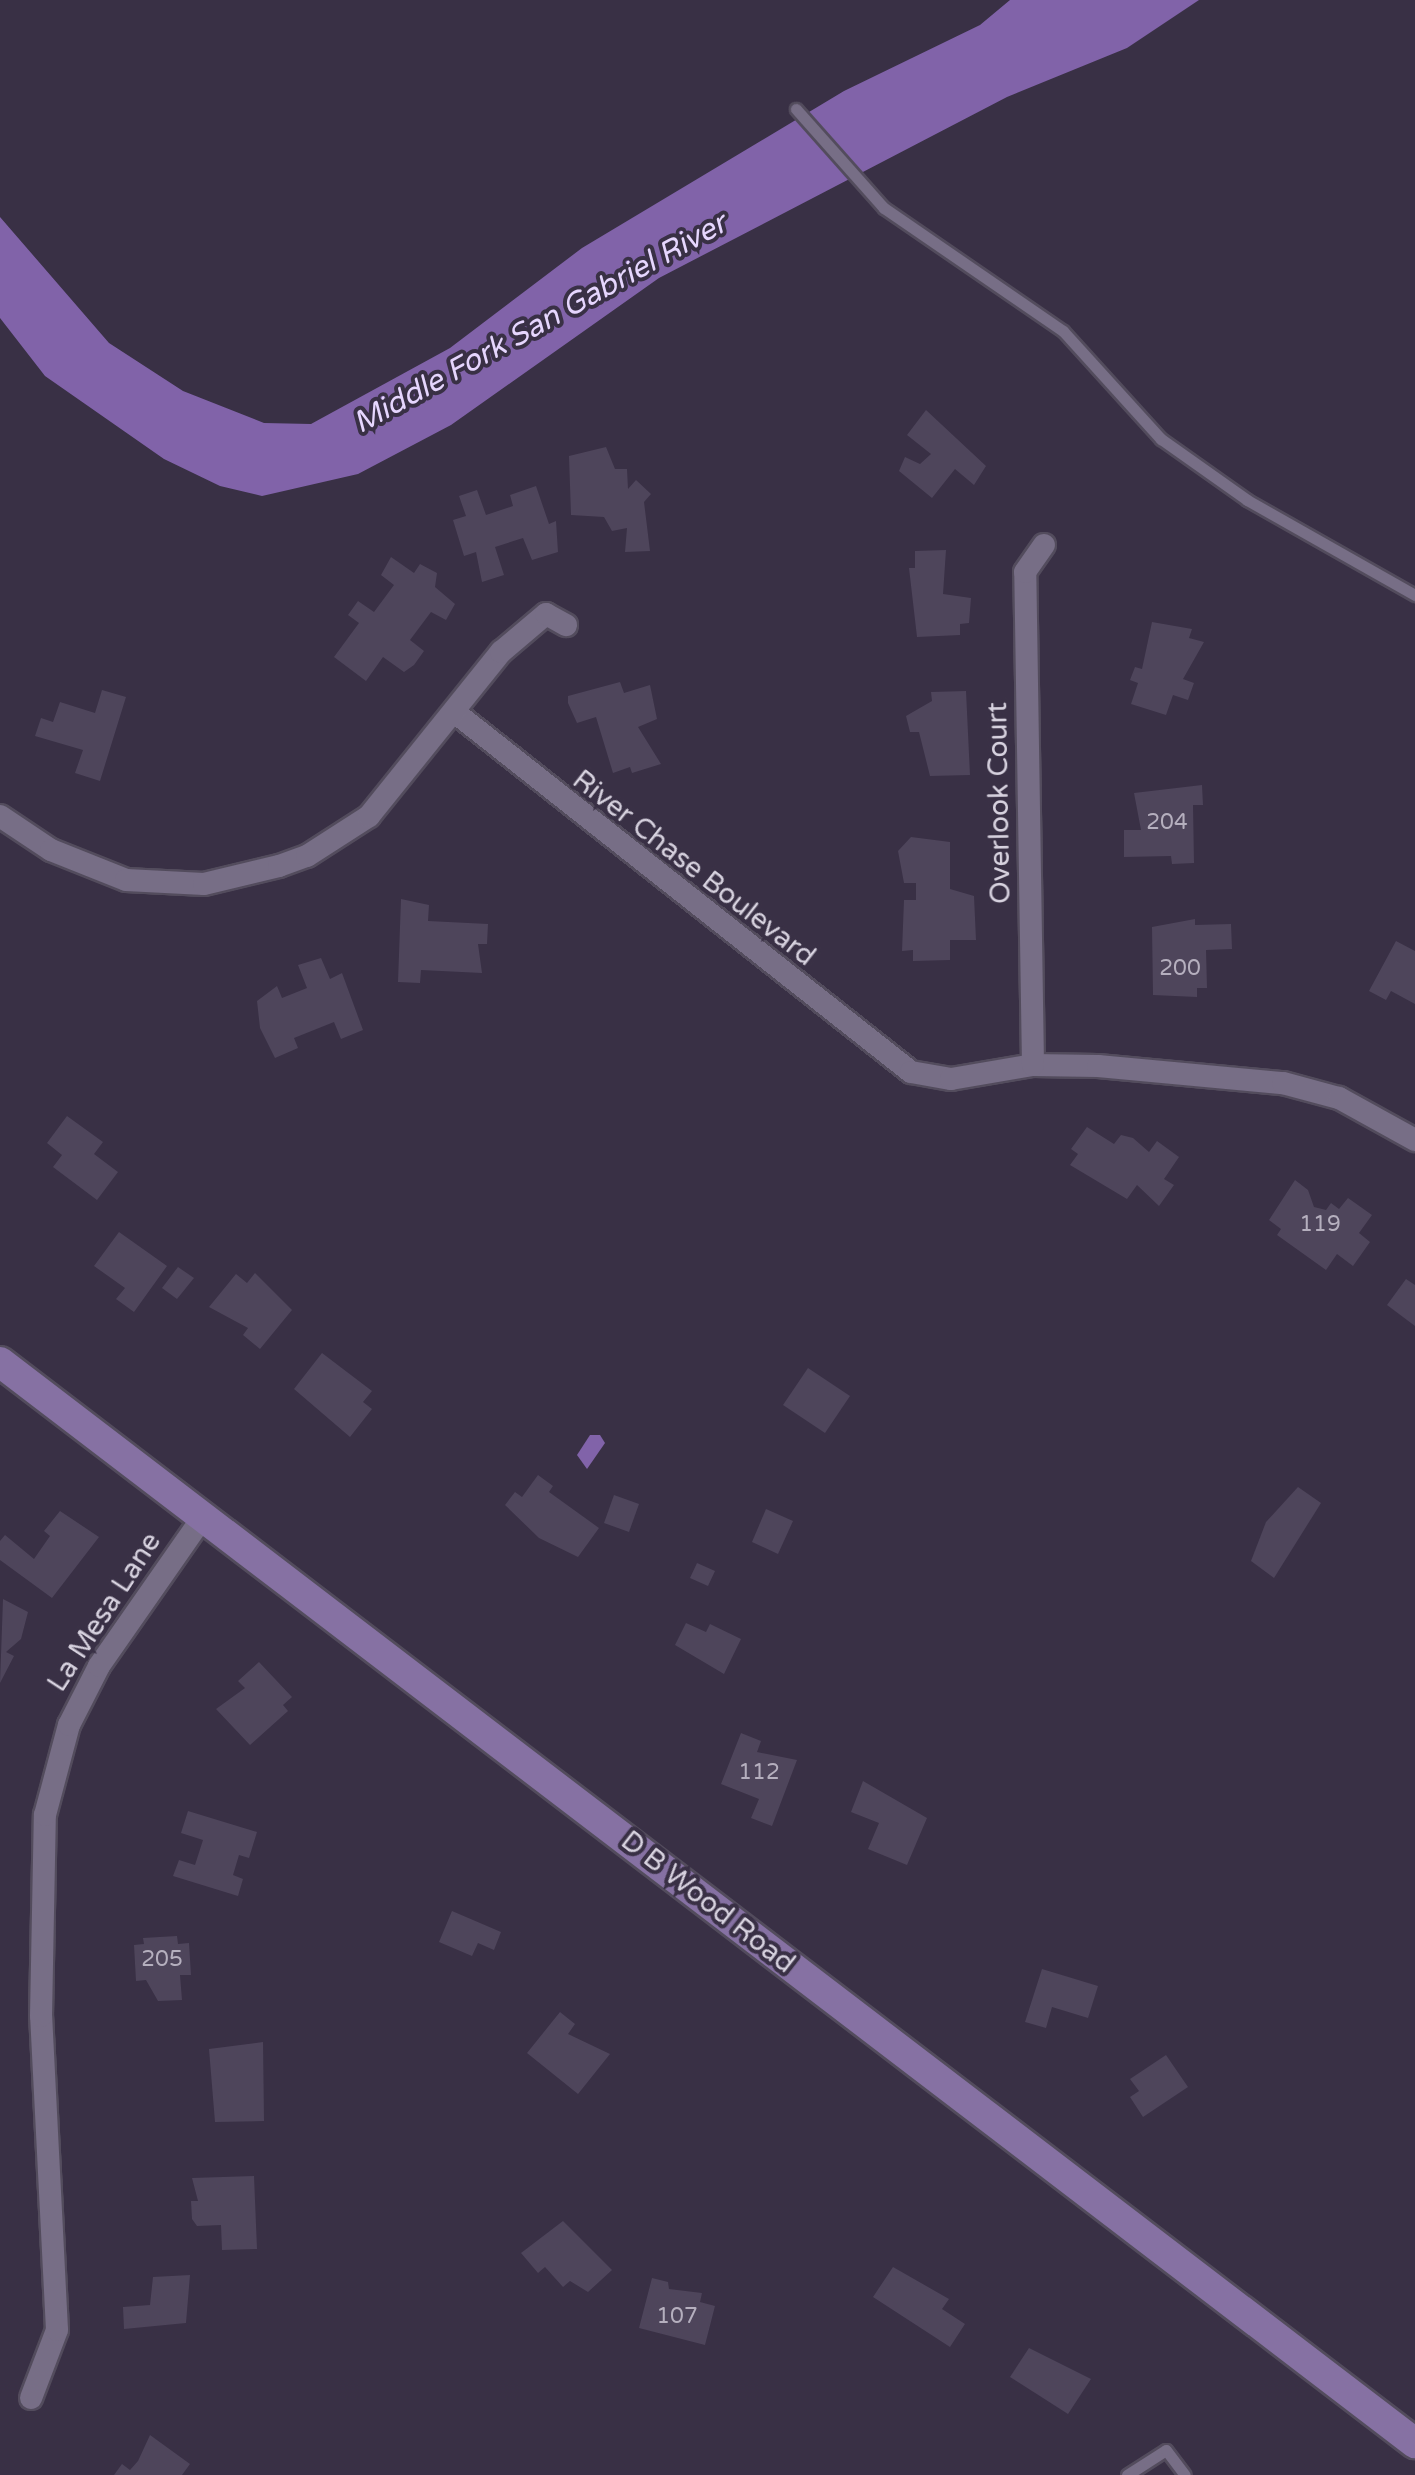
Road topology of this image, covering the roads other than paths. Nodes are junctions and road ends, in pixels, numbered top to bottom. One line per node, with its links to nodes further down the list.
1 (796, 109): 3 (lane)
2 (1044, 546): 7 (street, Overlook Court)
3 (1415, 595)
4 (566, 625): 5 (street)
5 (457, 714): 6 (street); 7 (street, River Chase Boulevard)
6 (0, 816)
7 (1033, 1066): 8 (street, River Chase Boulevard)
8 (1415, 1140)
9 (0, 1362): 10 (main road, D B Wood Road)
10 (205, 1514): 11 (street, La Mesa Lane); 12 (main road, D B Wood Road)
11 (32, 2398)
12 (1415, 2443)
13 (1127, 2475): 14 (lane)
14 (1186, 2475)

